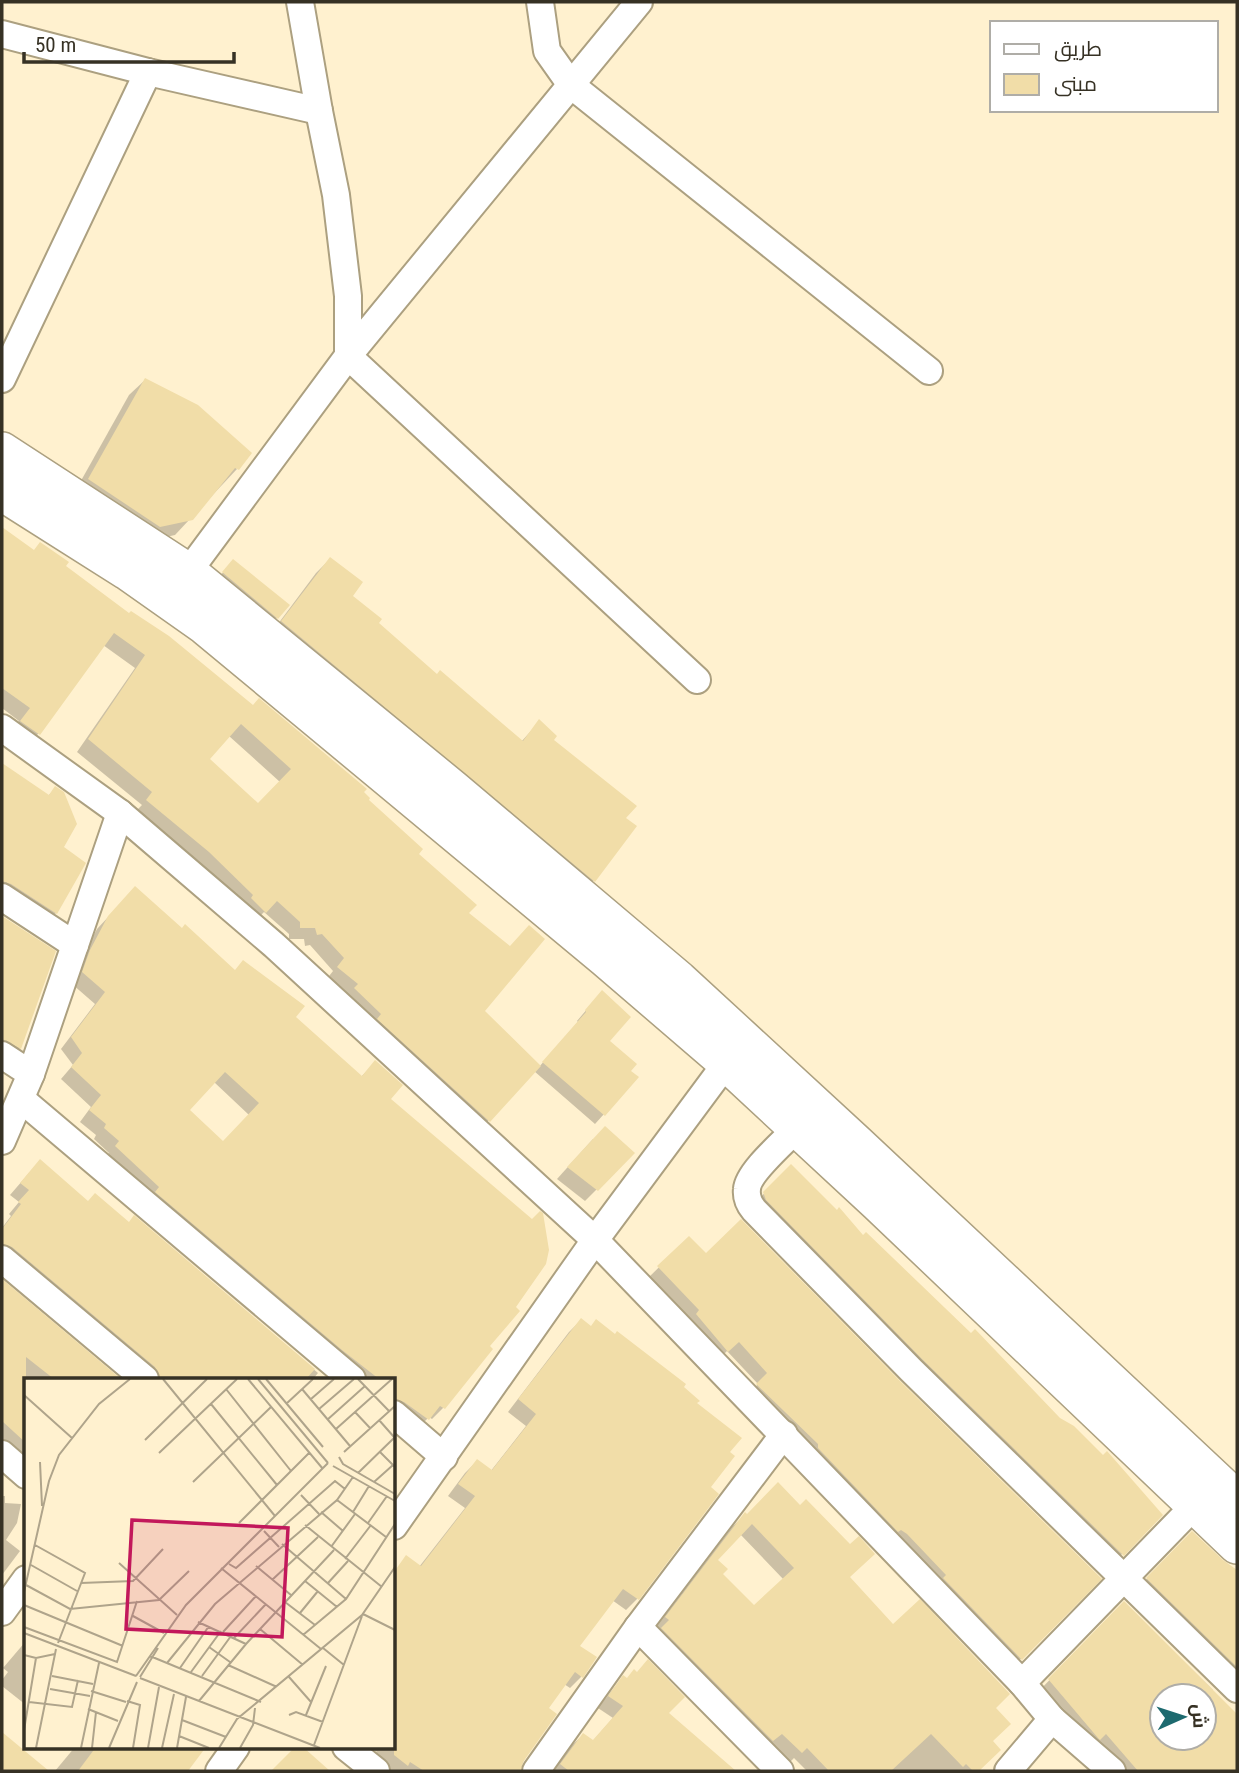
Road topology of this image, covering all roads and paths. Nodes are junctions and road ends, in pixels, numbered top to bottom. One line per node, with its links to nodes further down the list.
1 (300, 2): 7 (street)
2 (540, 2): 6 (street)
3 (639, 2): 6 (street)
4 (2, 34): 5 (street)
5 (148, 72): 7 (street); 10 (street)
6 (571, 85): 8 (street); 9 (street)
7 (318, 111): 8 (street)
8 (348, 356): 13 (street); 14 (street)
9 (929, 371)
10 (2, 379)
11 (2, 451): 13 (street)
12 (2, 492): 19 (street)
13 (188, 572): 19 (street)
14 (697, 680)
15 (2, 728): 16 (street)
16 (120, 813): 18 (street); 25 (street)
17 (2, 897): 18 (street)
18 (75, 945): 21 (street)
19 (735, 1051): 23 (street); 25 (street); 34 (street)
20 (2, 1055): 21 (street)
21 (31, 1074): 22 (street)
22 (21, 1099): 24 (street); 28 (street)
23 (797, 1128): 35 (street); 38 (street)
24 (2, 1142)
25 (595, 1240): 30 (street); 32 (street)
26 (2, 1259): 27 (street)
27 (144, 1378)
28 (351, 1378)
29 (396, 1416): 32 (street)
30 (784, 1434): 41 (street); 42 (street)
31 (2, 1454): 33 (street)
32 (444, 1457): 36 (street)
33 (24, 1473)
34 (1237, 1500)
35 (1195, 1505): 37 (street); 38 (street)
36 (396, 1523)
37 (1237, 1545)
38 (1122, 1577): 42 (street); 43 (street)
39 (24, 1582): 40 (street)
40 (2, 1612)
41 (638, 1628): 49 (street); 50 (street)
42 (1022, 1683): 44 (street)
43 (1237, 1689)
44 (1052, 1719): 51 (street); 52 (street)
45 (235, 1748): 47 (street)
46 (347, 1748): 48 (street)
47 (219, 1771)
48 (376, 1771)
49 (536, 1771)
50 (780, 1771)
51 (1008, 1771)
52 (1112, 1771)

